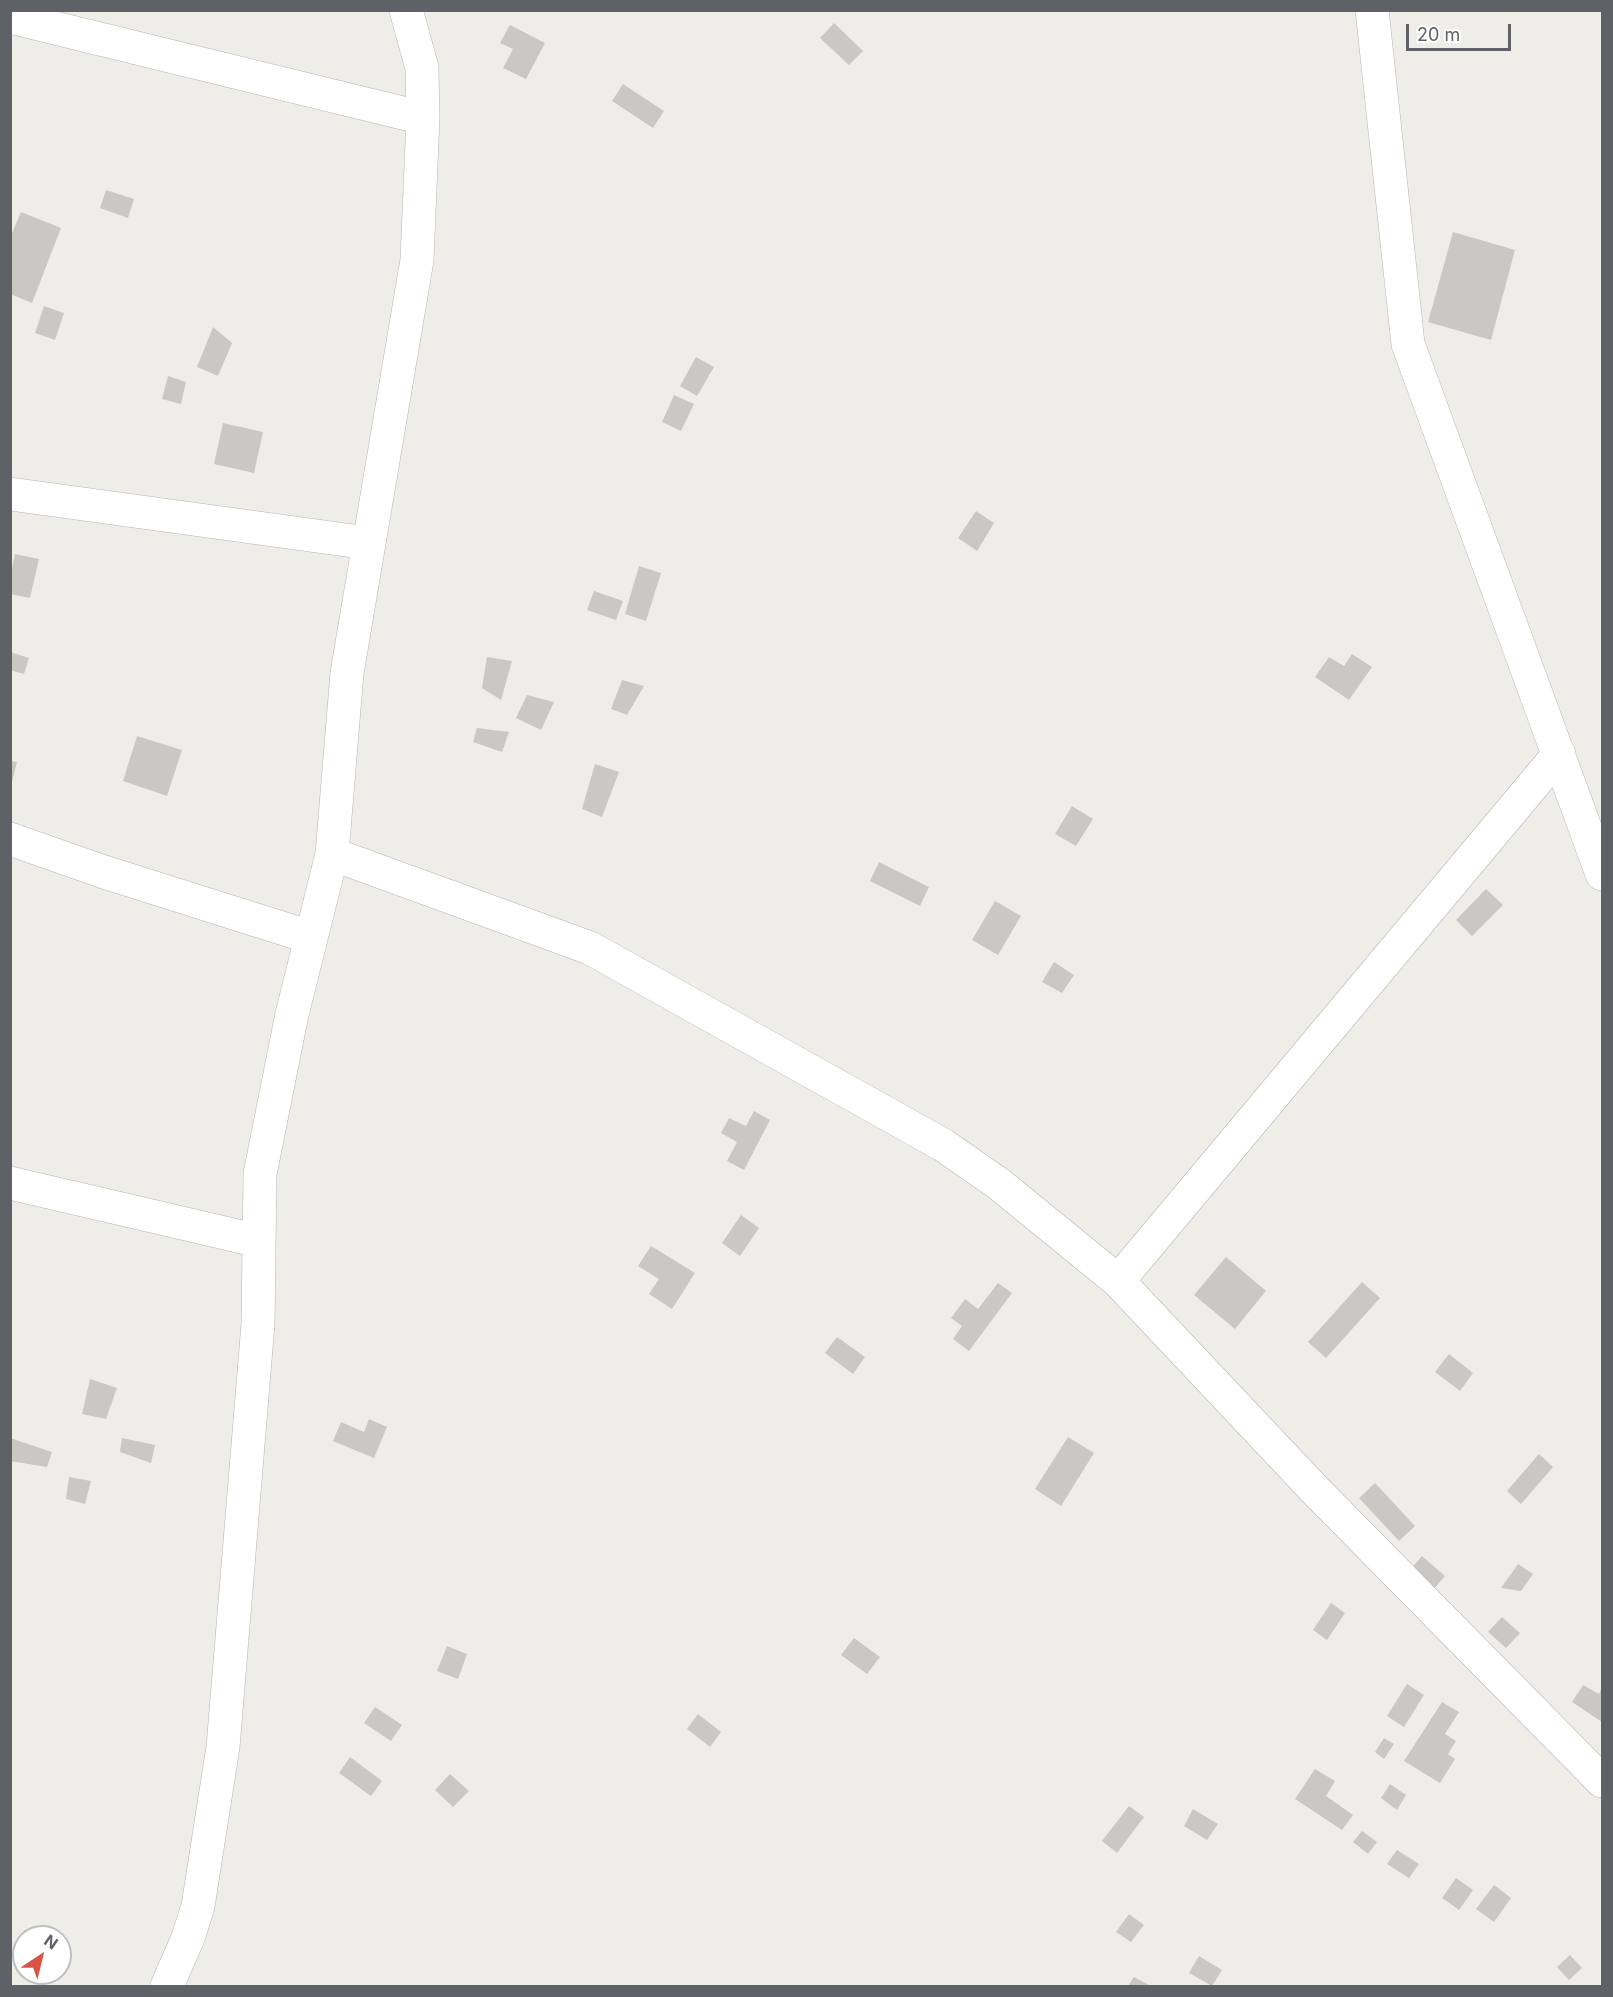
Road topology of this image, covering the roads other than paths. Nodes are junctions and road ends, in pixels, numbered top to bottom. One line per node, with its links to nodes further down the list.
1 (406, 10): 4 (street)
2 (1372, 10): 7 (street)
3 (10, 17): 4 (street)
4 (423, 118): 6 (street)
5 (10, 494): 6 (street)
6 (368, 543): 9 (street)
7 (1559, 754): 10 (street); 14 (street)
8 (10, 839): 11 (street)
9 (332, 854): 11 (street); 14 (street)
10 (1602, 874)
11 (310, 937): 13 (street)
12 (10, 1183): 13 (street)
13 (259, 1241): 16 (street)
14 (1118, 1281): 15 (street)
15 (1602, 1781)
16 (167, 1986)

